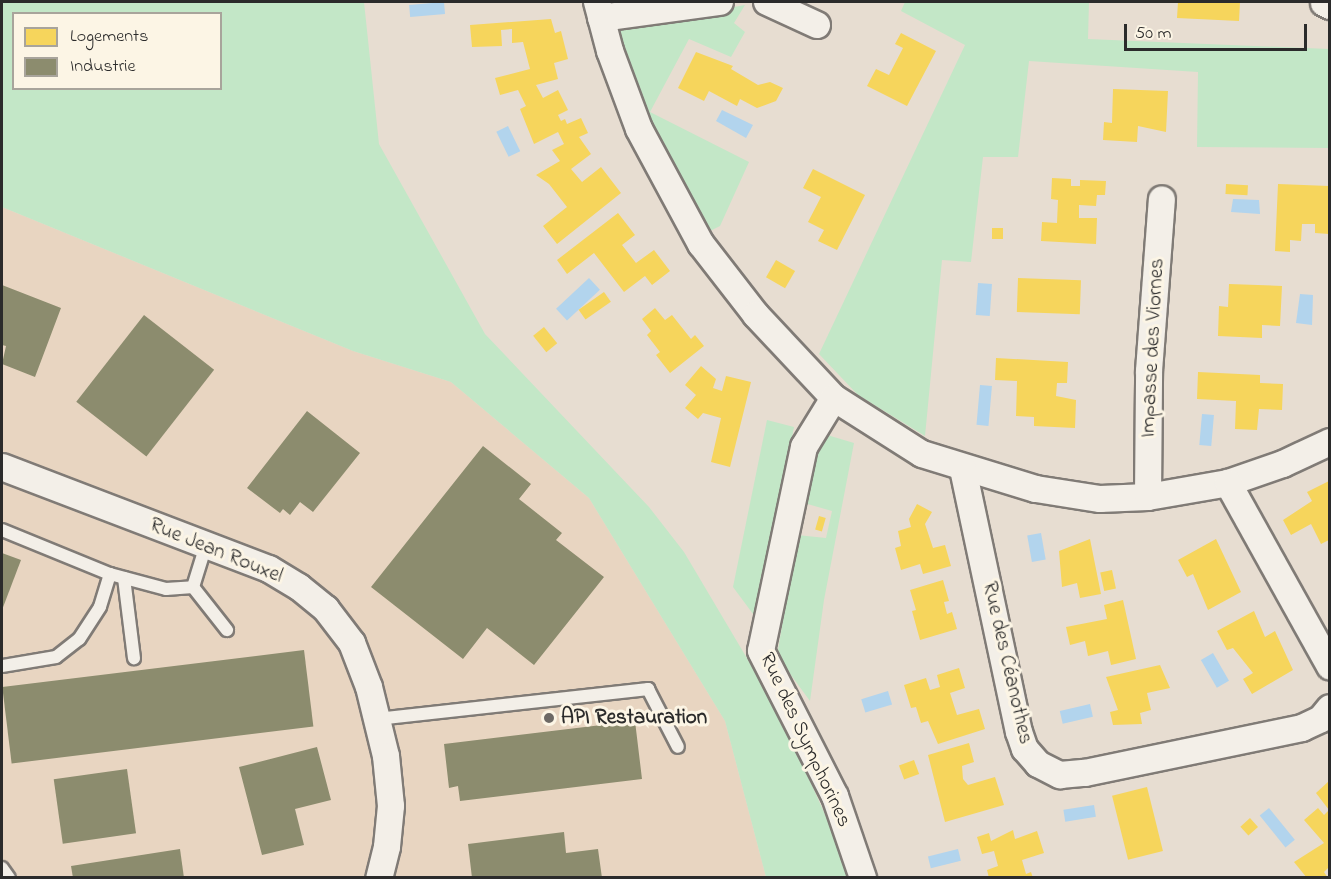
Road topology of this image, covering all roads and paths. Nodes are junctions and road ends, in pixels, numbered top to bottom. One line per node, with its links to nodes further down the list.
1 (720, 2): 3 (street)
2 (767, 2): 4 (street)
3 (599, 10): 6 (street)
4 (817, 25)
5 (1162, 199): 11 (street, Impasse des Viornes)
6 (834, 398): 9 (street); 27 (street, Rue des Symphorines)
7 (1329, 442): 10 (street)
8 (2, 467): 13 (street, Rue Jean Rouxel)
9 (963, 469): 11 (street); 21 (street, Rue des Céanothes)
10 (1228, 483): 11 (street); 20 (street)
11 (1148, 497)
12 (2, 530): 14 (lane)
13 (206, 545): 16 (lane); 22 (street, Rue Jean Rouxel)
14 (110, 574): 15 (lane); 19 (lane)
15 (124, 578): 16 (lane); 18 (lane)
16 (193, 587): 17 (lane)
17 (227, 630)
18 (134, 658)
19 (2, 666)
20 (1329, 666)
21 (1329, 708)
22 (377, 719): 23 (lane); 26 (street, Rue Jean Rouxel)
23 (678, 747)
24 (2, 868): 25 (lane)
25 (9, 878)
26 (379, 878)
27 (863, 878)

